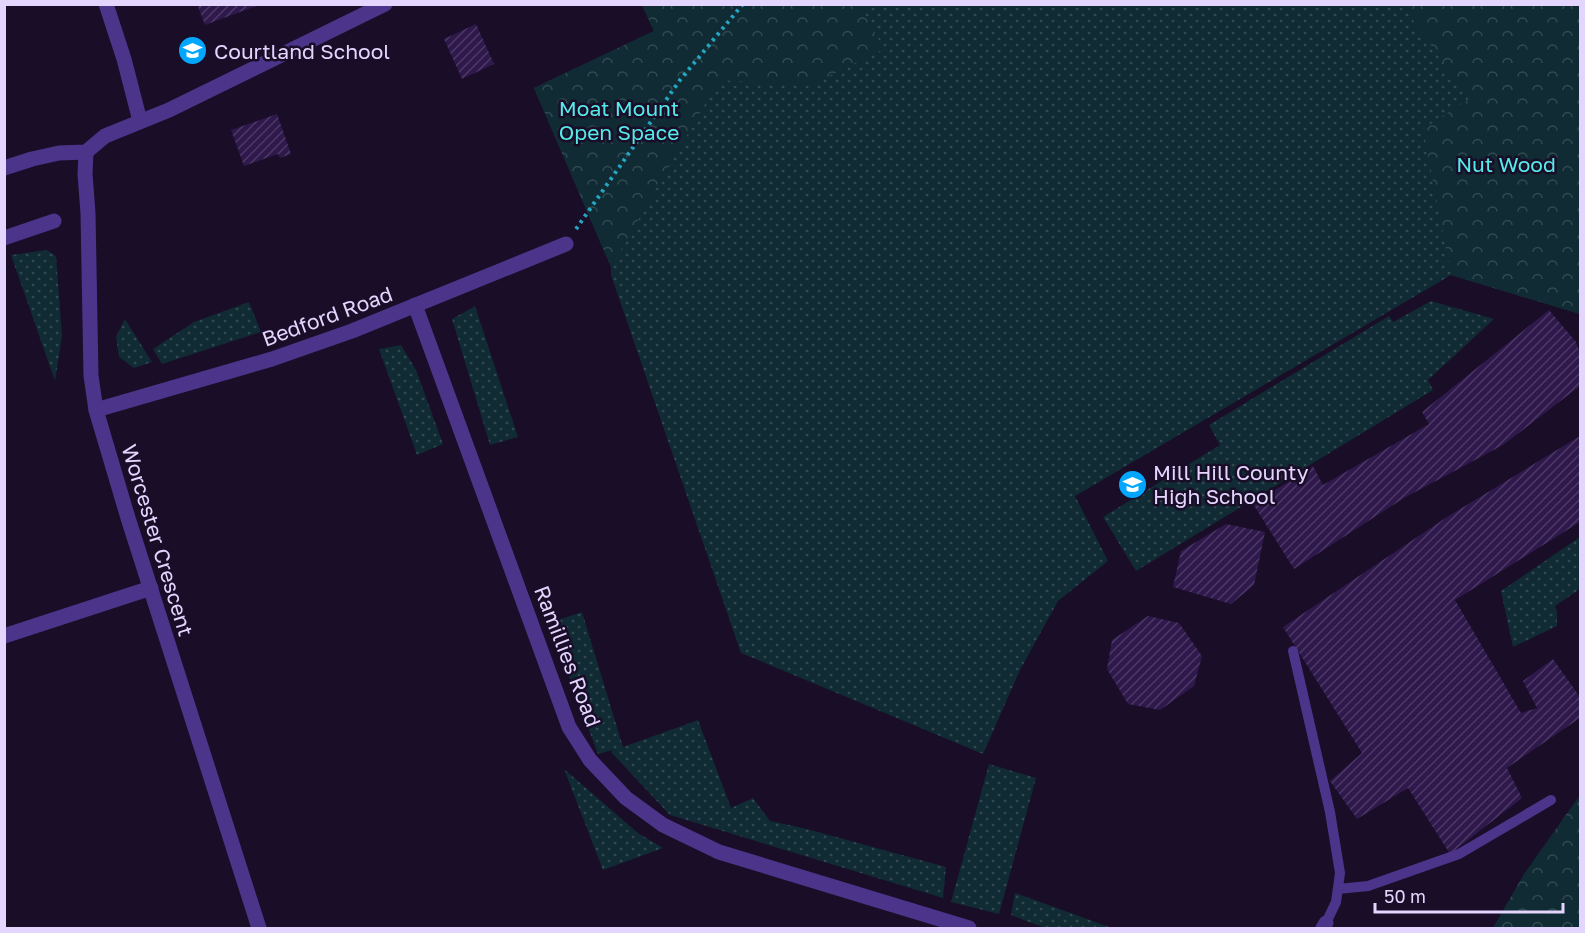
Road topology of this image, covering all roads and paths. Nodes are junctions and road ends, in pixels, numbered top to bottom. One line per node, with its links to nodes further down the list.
1 (106, 4): 4 (street)
2 (385, 4): 4 (street)
3 (744, 4): 9 (path)
4 (141, 121): 5 (street)
5 (86, 152): 6 (street); 11 (street, Worcester Crescent)
6 (4, 168)
7 (54, 221): 8 (street)
8 (4, 238)
9 (566, 244): 10 (street, Bedford Road)
10 (415, 305): 11 (street, Bedford Road); 19 (street, Ramillies Road)
11 (96, 410): 12 (street, Worcester Crescent)
12 (151, 588): 13 (street); 18 (street, Worcester Crescent)
13 (4, 636)
14 (1293, 651): 16 (lane)
15 (1551, 800): 16 (lane)
16 (1338, 889): 17 (lane)
17 (1324, 926)
18 (259, 928)
19 (969, 928)

